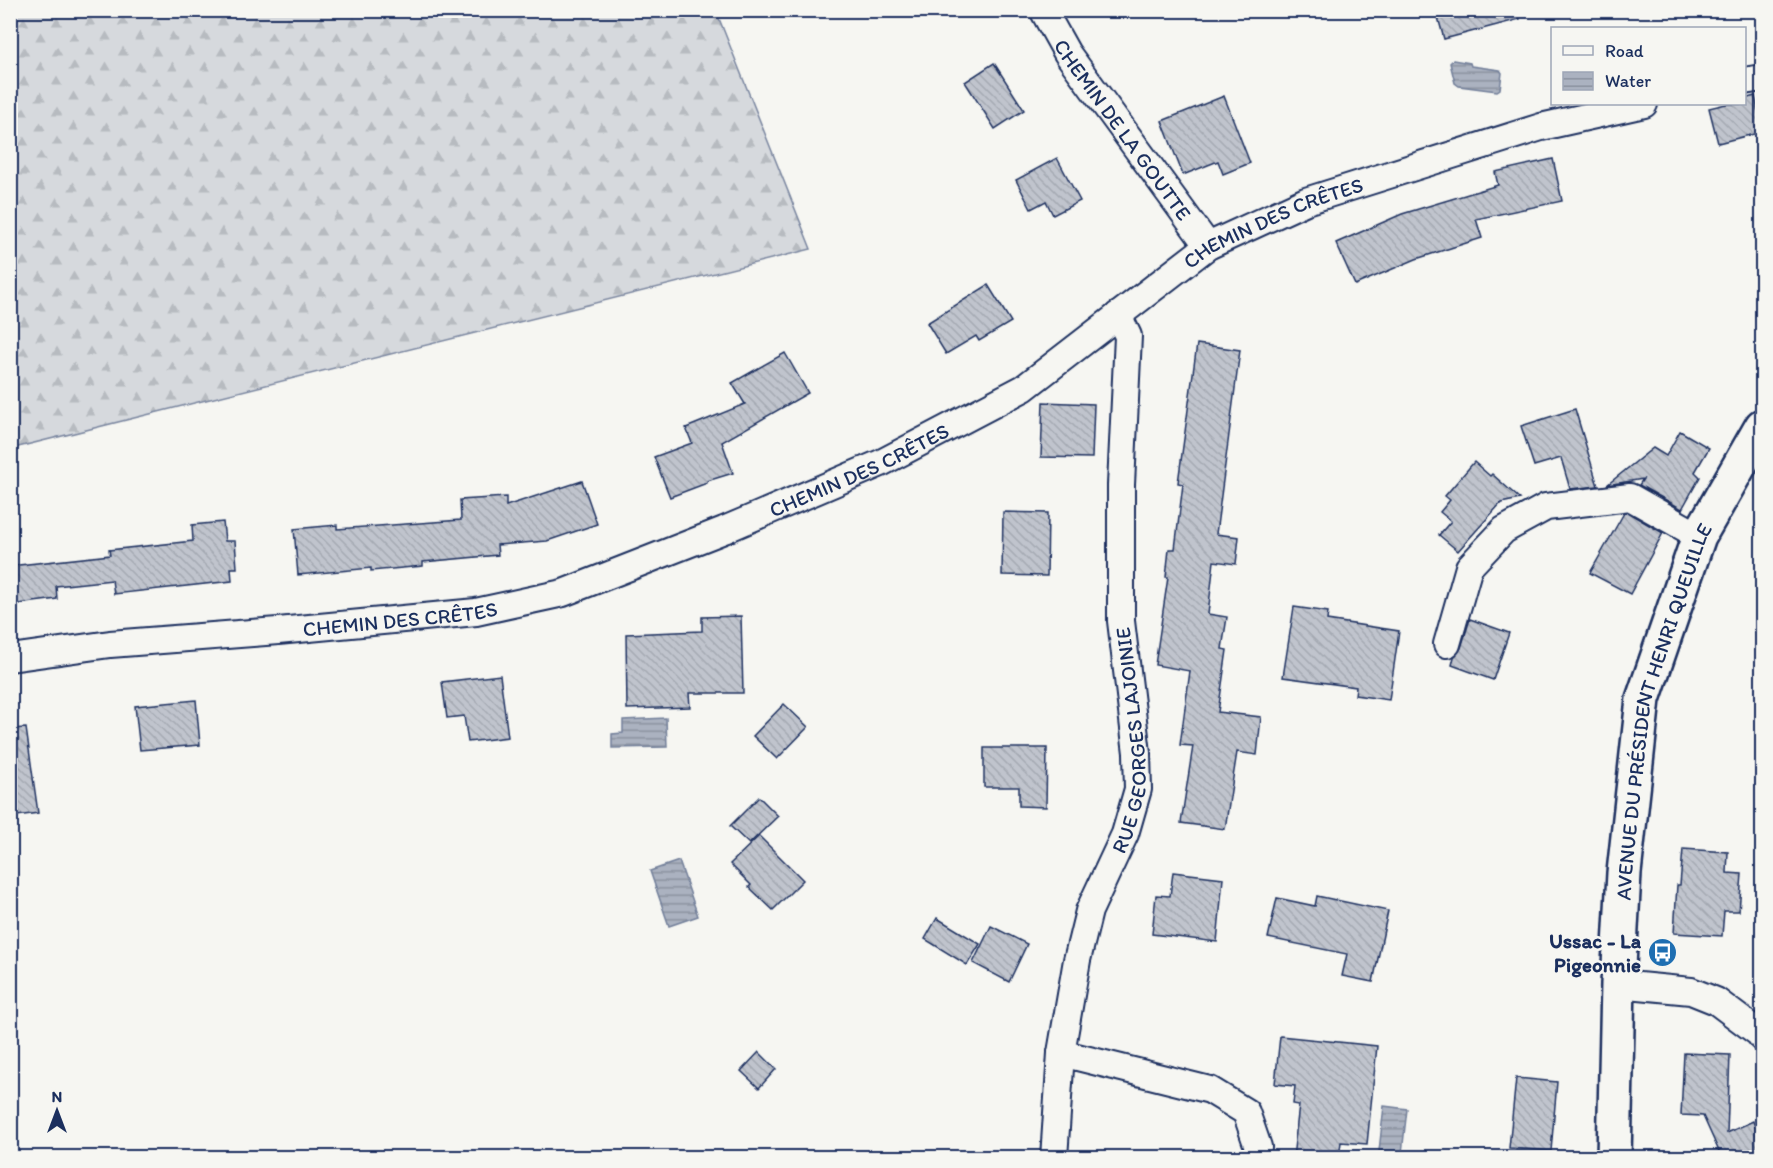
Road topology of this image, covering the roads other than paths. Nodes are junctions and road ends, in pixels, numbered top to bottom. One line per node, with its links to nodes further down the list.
1 (1043, 10): 5 (street, CHEMIN DE LA GOUTTE)
2 (1762, 78): 3 (street)
3 (1746, 81)
4 (1640, 105): 5 (street, CHEMIN DES CRÊTES)
5 (1208, 246): 6 (street, CHEMIN DES CRÊTES)
6 (1118, 315): 10 (street, CHEMIN DES CRÊTES); 13 (street, RUE GEORGES LAJOINIE)
7 (1762, 426): 8 (main road, AVENUE DU PRÉSIDENT HENRI QUEUILLE)
8 (1699, 536): 9 (street); 11 (main road, AVENUE DU PRÉSIDENT HENRI QUEUILLE)
9 (1447, 644)
10 (10, 658)
11 (1618, 984): 12 (street); 16 (main road, AVENUE DU PRÉSIDENT HENRI QUEUILLE)
12 (1762, 1038)
13 (1061, 1053): 14 (street, RUE GEORGES LAJOINIE); 15 (street)
14 (1054, 1158)
15 (1255, 1158)
16 (1614, 1158)

